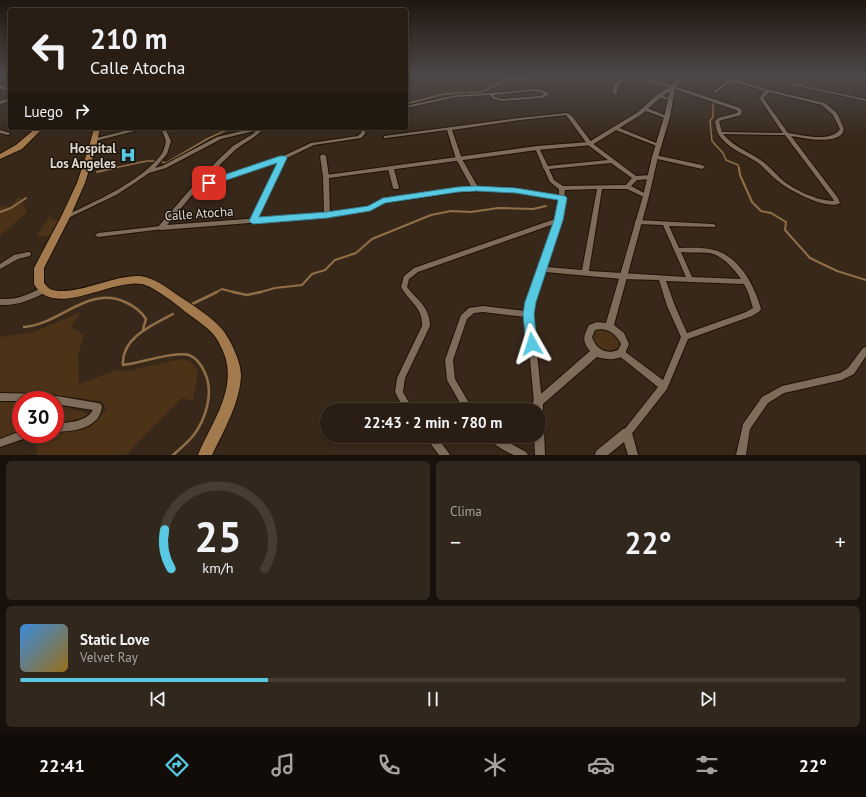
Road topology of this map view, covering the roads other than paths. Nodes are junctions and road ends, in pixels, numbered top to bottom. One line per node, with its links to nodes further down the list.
1 (444, 97): 12 (street)
2 (493, 97): 3 (street)
3 (539, 97)
4 (658, 97): 13 (street)
5 (664, 97): 10 (street)
6 (703, 97): 26 (street)
7 (762, 97): 29 (street)
8 (826, 97): 29 (street)
9 (829, 97): 11 (street)
10 (670, 99): 14 (street)
11 (866, 100)
12 (408, 106)
13 (645, 109): 14 (street); 15 (street)
14 (667, 117): 33 (street)
15 (615, 128): 32 (street); 33 (street)
16 (449, 129): 28 (street); 32 (street); 39 (street)
17 (38, 130): 36 (main road)
18 (97, 130): 31 (main road)
19 (133, 130): 31 (street)
20 (165, 130): 44 (street)
21 (253, 130): 44 (street)
22 (260, 130): 50 (street)
23 (364, 130): 38 (street)
24 (403, 130): 28 (street)
25 (0, 131): 27 (street)
26 (721, 133): 29 (street); 29 (street)
27 (8, 134)
28 (406, 134): 30 (street)
29 (787, 134)
30 (386, 137)
31 (95, 140): 57 (main road)
32 (590, 144): 34 (street); 40 (street)
33 (658, 145): 37 (street)
34 (537, 148): 39 (street); 42 (street)
35 (323, 156): 45 (street)
36 (0, 157)
37 (655, 157): 41 (street); 46 (street)
38 (282, 160): 50 (street); 59 (street)
39 (459, 160): 43 (street); 52 (street)
40 (613, 161): 42 (street); 47 (street)
41 (702, 167)
42 (545, 168): 53 (street)
43 (391, 169): 45 (street); 51 (street)
44 (146, 172): 57 (street)
45 (326, 177): 56 (street)
46 (651, 177): 47 (street); 54 (street)
47 (635, 178): 49 (street)
48 (600, 187): 49 (street); 53 (street); 69 (street)
49 (628, 187): 54 (street)
50 (196, 188): 63 (street)
51 (396, 188)
52 (476, 188): 55 (street, Calle Atocha); 56 (street, Calle Atocha)
53 (562, 188): 55 (street)
54 (646, 196): 60 (street)
55 (562, 198): 58 (street)
56 (327, 215): 59 (street, Calle Atocha)
57 (66, 217): 74 (main road)
58 (558, 220): 68 (street); 86 (street)
59 (253, 221): 63 (street, Calle Atocha)
60 (637, 222): 61 (street); 70 (street)
61 (665, 224): 62 (street); 65 (street)
62 (713, 226)
63 (161, 228): 64 (street, Calle Atocha)
64 (98, 234)
65 (677, 250): 72 (street); 73 (street)
66 (28, 254): 67 (street)
67 (0, 267)
68 (541, 269): 69 (street); 76 (street)
69 (585, 272): 70 (street)
70 (622, 276): 71 (street); 77 (street)
71 (662, 278): 72 (street); 78 (street)
72 (690, 279): 73 (street)
73 (746, 282): 78 (street)
74 (44, 290): 75 (street); 97 (main road)
75 (0, 302)
76 (528, 314): 87 (street); 88 (street)
77 (609, 327): 80 (street); 81 (street)
78 (685, 337): 82 (street)
79 (866, 350): 103 (street)
80 (596, 352): 81 (street); 89 (street)
81 (621, 353): 82 (street)
82 (664, 386): 91 (street)
83 (0, 397): 84 (street)
84 (12, 397)
85 (64, 401): 90 (street)
86 (405, 403)
87 (465, 403)
88 (538, 403)
89 (541, 403)
90 (64, 427)
91 (627, 433): 101 (street); 102 (street)
92 (12, 439): 93 (street)
93 (0, 443)
94 (436, 443): 98 (street)
95 (501, 443): 99 (street)
96 (540, 443): 100 (street)
97 (205, 455)
98 (445, 455)
99 (523, 455)
100 (540, 455)
101 (600, 455)
102 (633, 455)
103 (741, 455)

